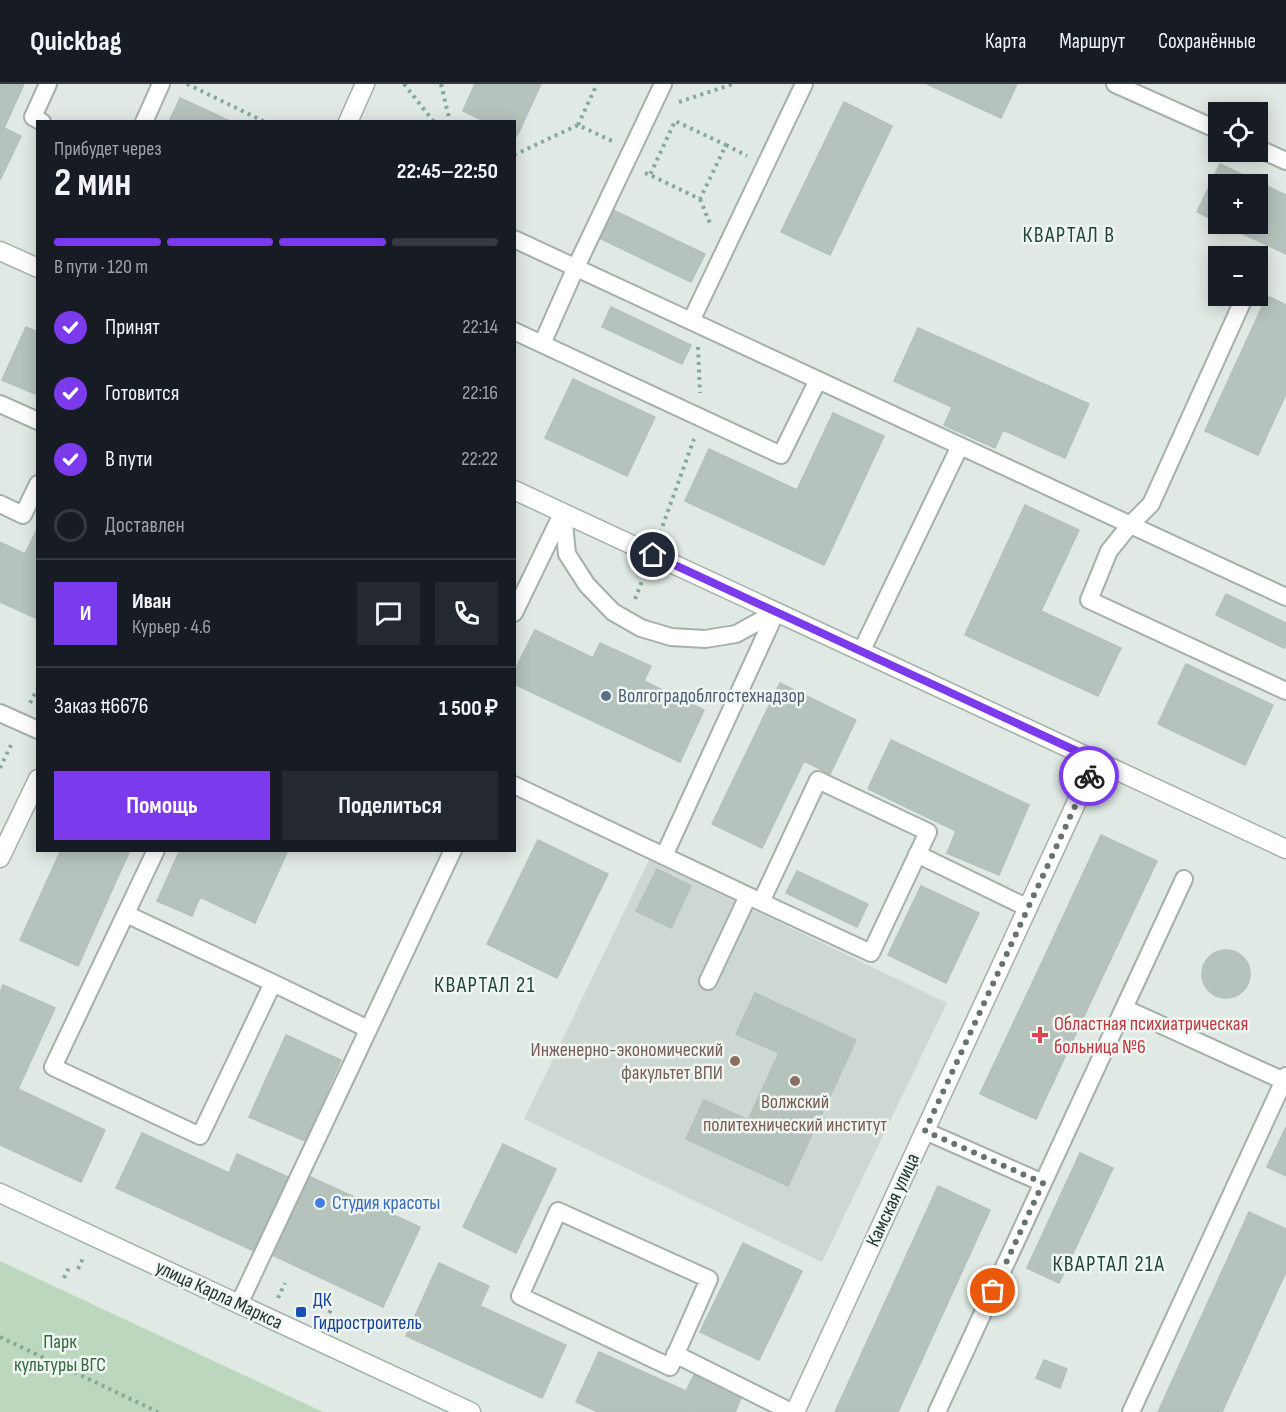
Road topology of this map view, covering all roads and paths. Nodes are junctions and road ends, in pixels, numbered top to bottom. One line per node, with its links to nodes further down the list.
1 (48, 84): 14 (lane)
2 (161, 84): 15 (lane)
3 (187, 84): 16 (path)
4 (365, 84): 17 (street)
5 (405, 84): 18 (path)
6 (441, 84): 19 (path)
7 (597, 84): 20 (path)
8 (663, 84): 22 (lane)
9 (733, 84): 13 (path)
10 (804, 84): 32 (lane)
11 (1115, 84): 12 (lane)
12 (1144, 90): 21 (lane)
13 (673, 104)
14 (38, 120)
15 (145, 120)
16 (261, 120)
17 (349, 120)
18 (432, 120)
19 (450, 120)
20 (578, 125): 22 (path); 24 (path)
21 (1208, 125)
22 (632, 150): 30 (lane)
23 (1268, 153): 25 (lane)
24 (516, 154)
25 (1286, 161)
26 (650, 175): 26 (path)
27 (516, 240): 30 (lane)
28 (0, 251): 29 (street)
29 (36, 267)
30 (576, 267): 32 (lane); 34 (lane)
31 (1240, 306): 43 (lane)
32 (692, 321): 35 (lane)
33 (516, 332): 34 (lane)
34 (542, 344): 35 (lane)
35 (818, 380): 38 (lane)
36 (0, 404): 37 (lane)
37 (36, 420)
38 (960, 446): 43 (lane); 49 (lane)
39 (36, 488): 41 (lane)
40 (516, 491): 42 (street)
41 (0, 504)
42 (563, 513): 46 (lane); 47 (street); 48 (lane)
43 (1130, 525): 45 (lane); 50 (lane)
44 (645, 573): 48 (path)
45 (1286, 597)
46 (516, 609)
47 (776, 612): 48 (lane); 49 (street); 60 (lane)
48 (627, 619)
49 (861, 652): 53 (street)
50 (1286, 691)
51 (0, 713): 52 (lane)
52 (36, 729)
53 (1096, 760): 56 (street); 64 (street, Камская улица)
54 (36, 783): 61 (street)
55 (516, 786): 60 (lane)
56 (1286, 849)
57 (155, 852): 65 (lane)
58 (452, 852): 69 (lane)
59 (917, 854): 63 (lane); 63 (lane); 64 (lane)
60 (664, 856): 63 (lane)
61 (0, 858)
62 (1184, 879): 68 (lane)
63 (754, 899): 66 (lane)
64 (1028, 908): 71 (street, Камская улица)
65 (126, 914): 67 (lane); 67 (lane)
66 (708, 981)
67 (273, 983): 69 (lane)
68 (1124, 1008): 70 (lane); 72 (lane)
69 (368, 1029): 78 (lane)
70 (1285, 1079): 87 (lane)
71 (925, 1131): 72 (lane); 85 (street, Камская улица)
72 (1043, 1183): 86 (lane)
73 (0, 1193): 78 (street, улица Карла Маркса)
74 (70, 1265): 75 (path)
75 (64, 1278)
76 (285, 1283): 77 (path)
77 (276, 1301)
78 (239, 1304): 84 (street, улица Карла Маркса)
79 (333, 1305): 80 (path)
80 (325, 1324)
81 (0, 1337): 83 (path)
82 (675, 1354): 82 (lane); 85 (lane)
83 (158, 1412)
84 (471, 1412)
85 (793, 1412)
86 (937, 1412)
87 (1131, 1412)

